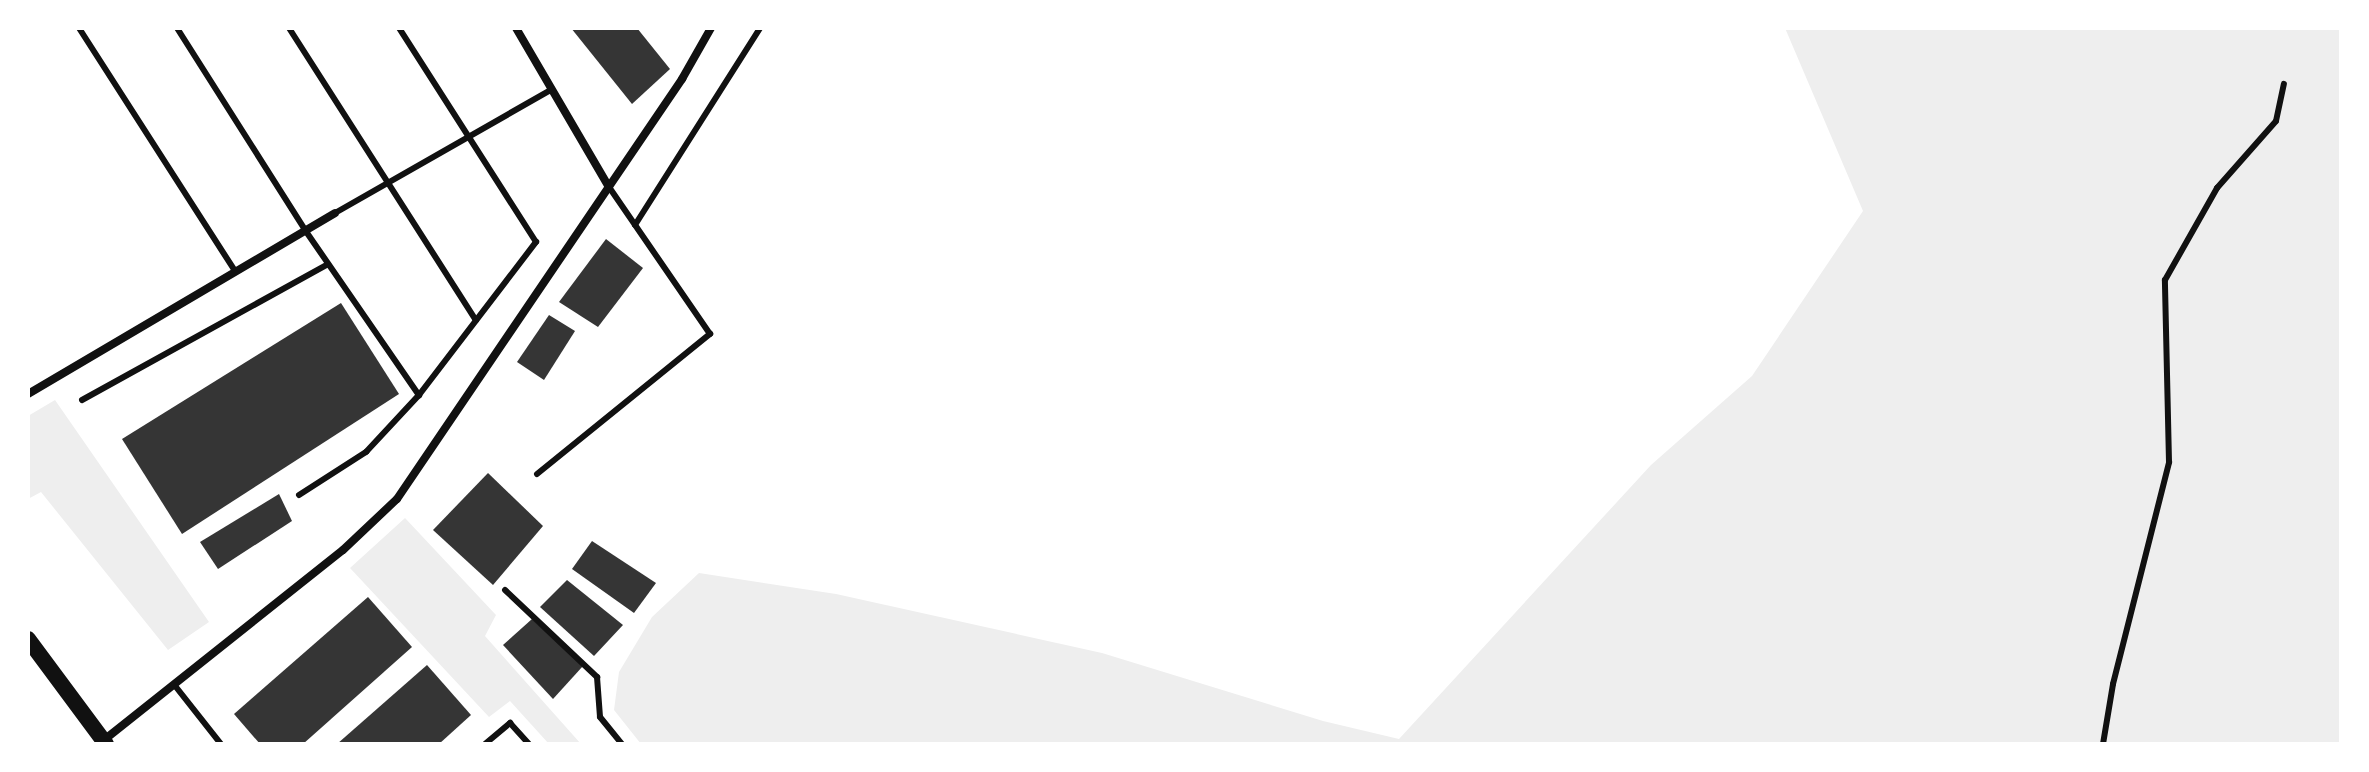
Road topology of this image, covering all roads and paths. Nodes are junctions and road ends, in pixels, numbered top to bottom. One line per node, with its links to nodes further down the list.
1 (79, 28): 17 (lane)
2 (177, 28): 15 (lane)
3 (289, 28): 11 (lane)
4 (399, 28): 10 (lane)
5 (516, 28): 9 (street)
6 (711, 28): 12 (street)
7 (760, 28): 14 (lane)
8 (2284, 84): 32 (lane)
9 (552, 89): 10 (lane); 12 (street)
10 (468, 136): 11 (lane); 18 (lane)
11 (388, 183): 13 (lane); 18 (lane)
12 (609, 187): 14 (lane); 26 (street)
13 (335, 213): 15 (street)
14 (635, 225): 22 (lane)
15 (305, 230): 16 (lane); 17 (street)
16 (328, 264): 20 (lane); 21 (lane)
17 (235, 271): 19 (street)
18 (476, 320): 20 (lane)
19 (28, 394)
20 (419, 395): 23 (lane)
21 (82, 400)
22 (537, 474)
23 (299, 495)
24 (505, 590): 31 (lane)
25 (28, 639): 27 (main road)
26 (176, 687): 27 (street); 28 (lane)
27 (104, 742)
28 (221, 744)
29 (485, 744): 30 (lane)
30 (529, 744)
31 (622, 744)
32 (2103, 744)

